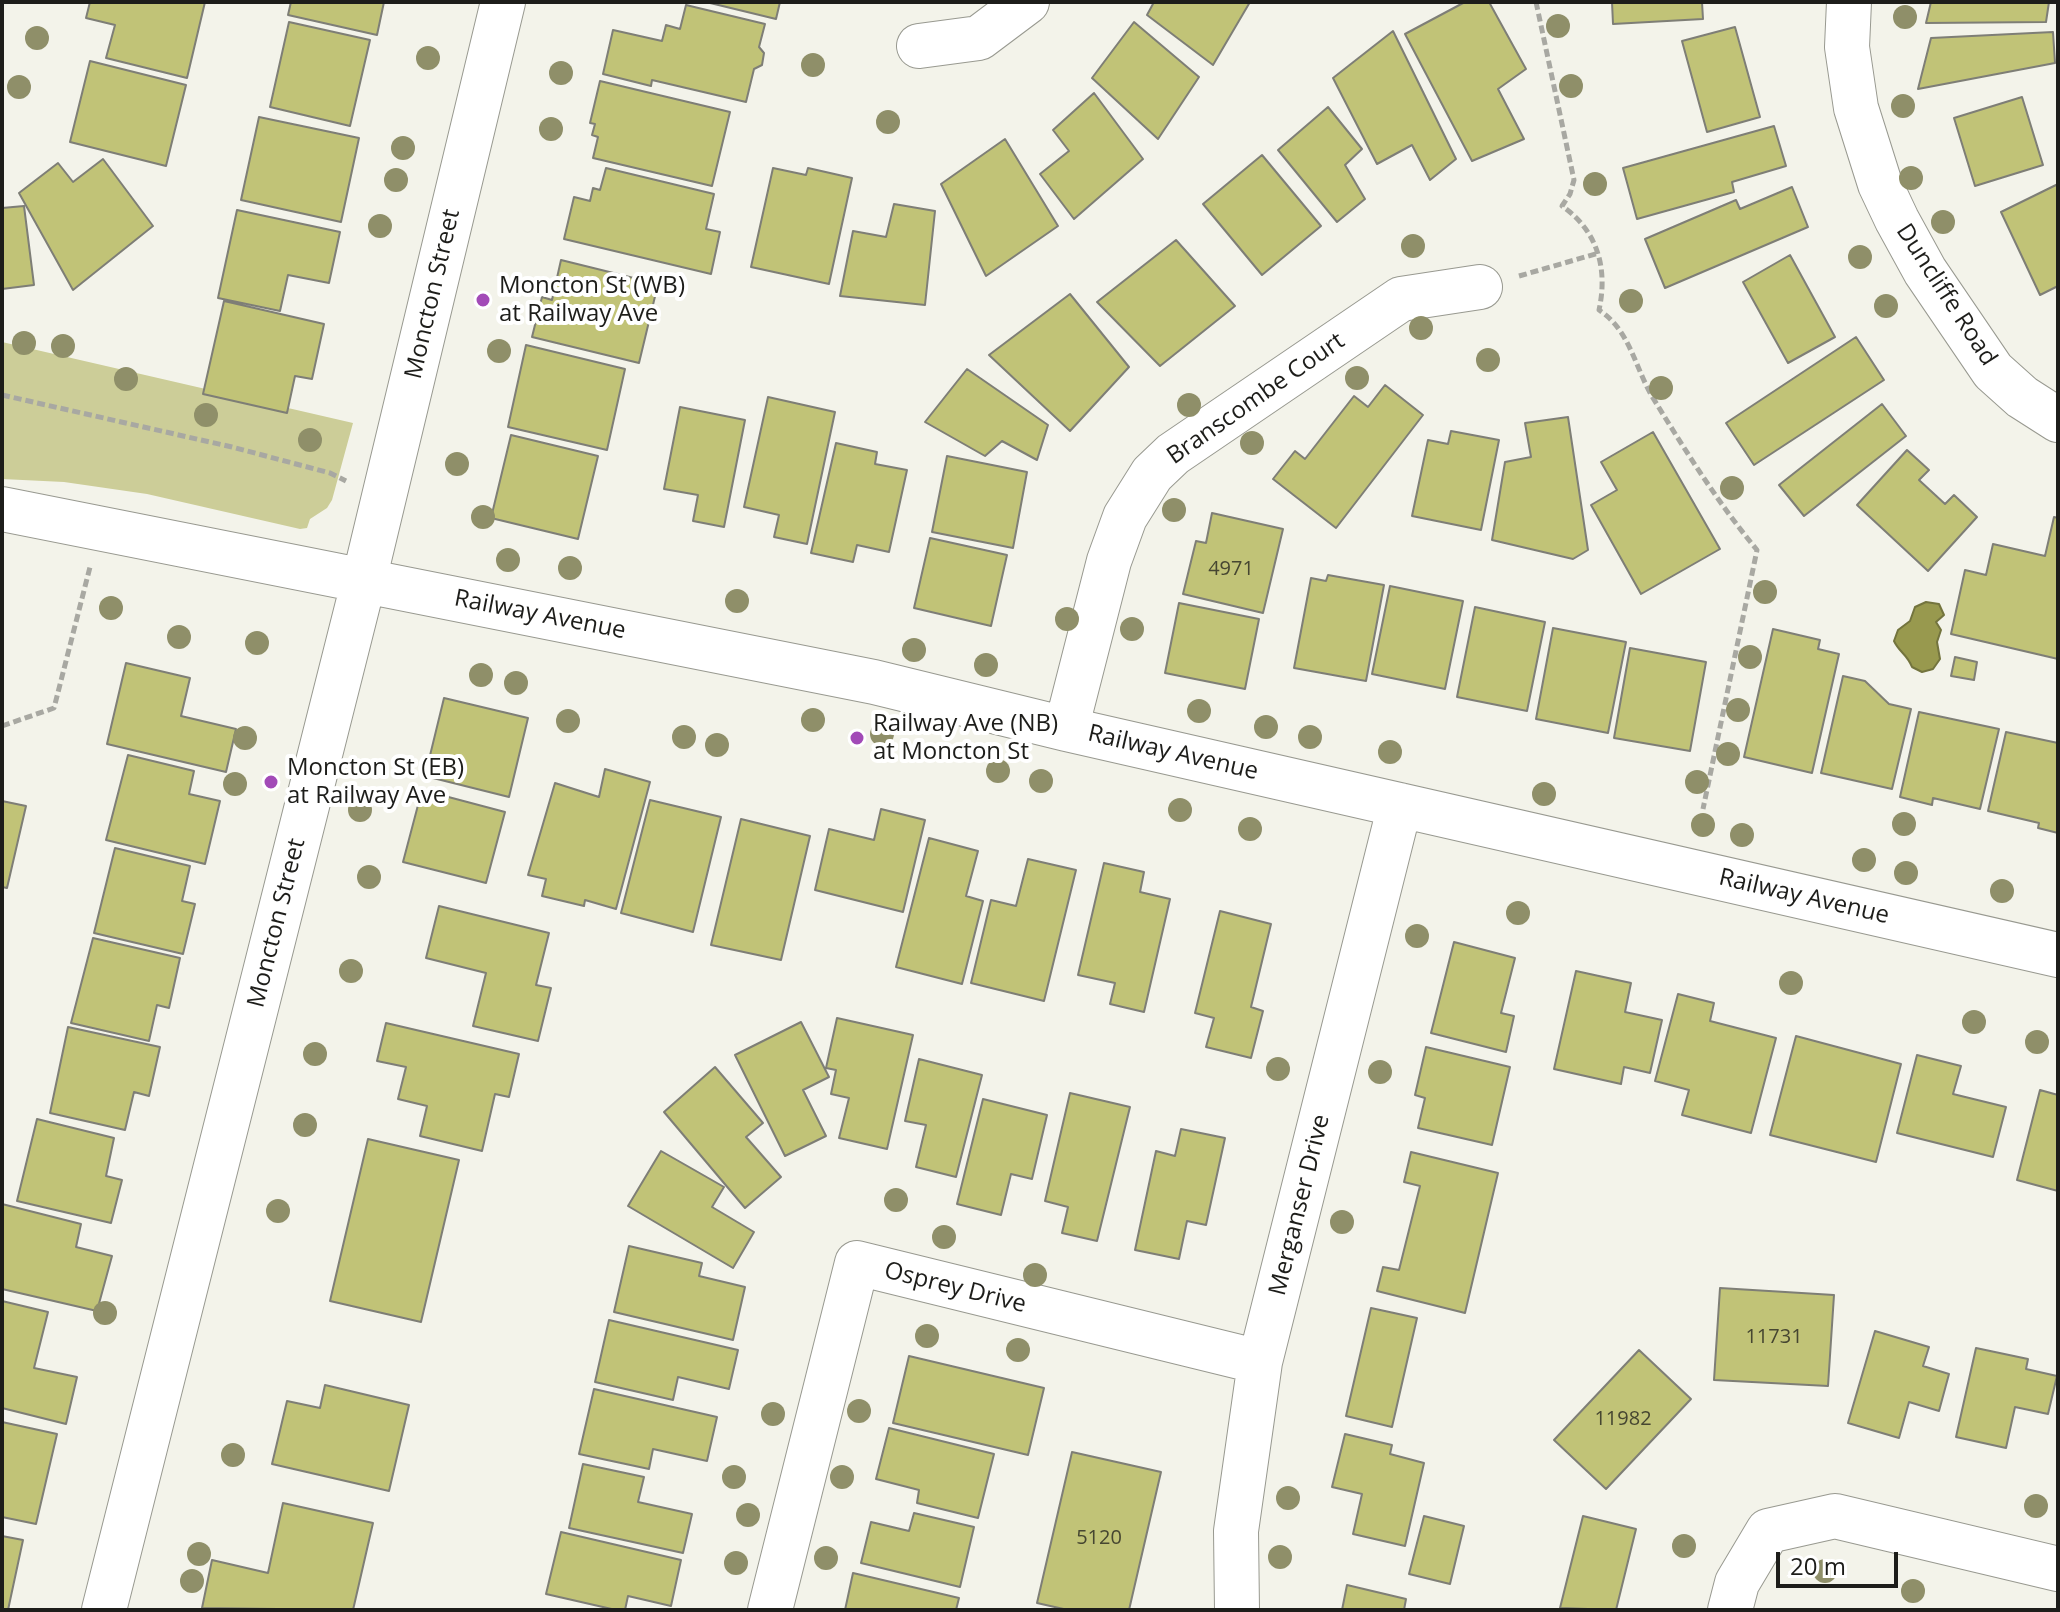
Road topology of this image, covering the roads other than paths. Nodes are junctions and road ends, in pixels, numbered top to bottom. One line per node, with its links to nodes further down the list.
1 (503, 2): 8 (street, Moncton Street)
2 (1027, 2): 4 (street)
3 (1849, 2): 6 (street, Duncliffe Road)
4 (919, 46)
5 (1480, 287): 9 (street, Branscombe Court)
6 (2058, 420)
7 (2, 509): 8 (street, Railway Avenue)
8 (364, 580): 9 (street, Railway Avenue); 14 (street, Moncton Street)
9 (1066, 729): 10 (street, Railway Avenue)
10 (1400, 805): 11 (street, Railway Avenue); 12 (street, Merganser Drive)
11 (2058, 955)
12 (1260, 1362): 15 (street, Osprey Drive); 16 (street, Merganser Drive)
13 (2058, 1569): 17 (street)
14 (104, 1610)
15 (770, 1610)
16 (1237, 1610)
17 (1730, 1610)

